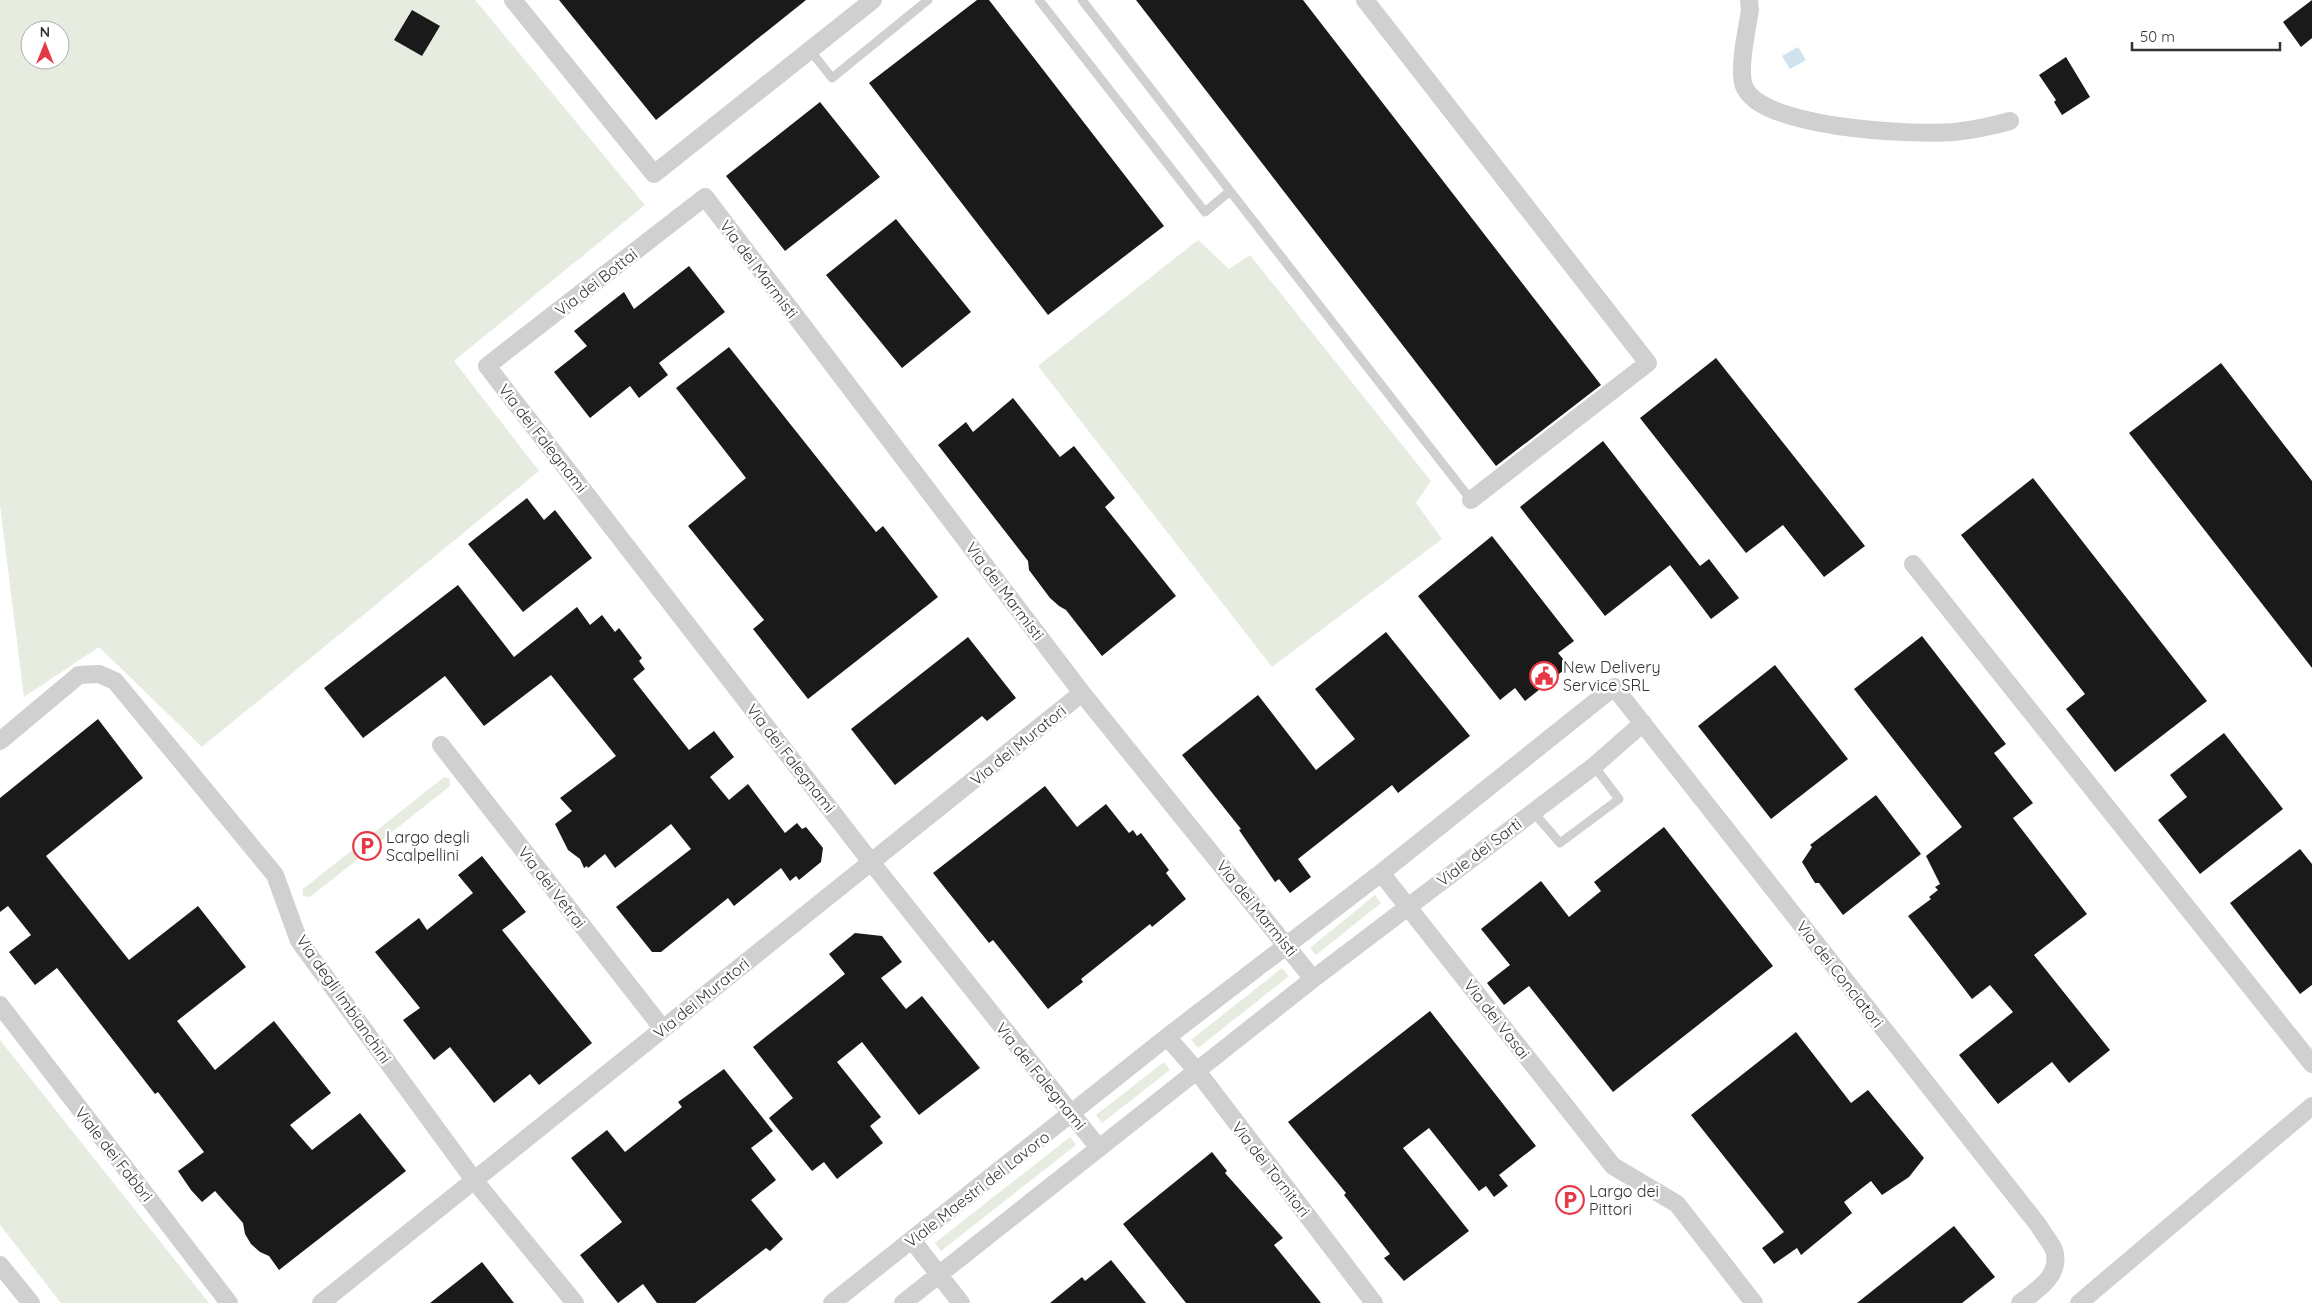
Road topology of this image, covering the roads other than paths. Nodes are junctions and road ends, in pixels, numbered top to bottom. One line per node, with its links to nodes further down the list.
1 (513, 0): 8 (street)
2 (873, 0): 8 (street)
3 (928, 0): 8 (lane)
4 (1039, 0): 10 (lane)
5 (1082, 0): 10 (lane)
6 (1365, 0): 13 (street)
7 (1749, 0): 9 (street)
8 (810, 50)
9 (2010, 121)
10 (1230, 191): 13 (lane)
11 (705, 198): 12 (street, Via dei Bottai); 15 (street, Via dei Marmisti)
12 (487, 366): 21 (street, Via dei Falegnami)
13 (1472, 500)
14 (1913, 564): 29 (street)
15 (1082, 694): 21 (street, Via dei Muratori); 24 (street, Via dei Marmisti)
16 (1643, 723): 19 (street, Viale dei Sarti); 22 (street, Via dei Conciatori); 47 (street, Via dei Conciatori)
17 (0, 741): 34 (street, Via degli Imbianchini)
18 (440, 745): 27 (street, Via dei Vetrai)
19 (1594, 766): 20 (street, Viale dei Sarti); 20 (lane)
20 (1533, 812): 23 (street, Viale dei Sarti)
21 (872, 862): 27 (street, Via dei Muratori); 32 (street, Via dei Falegnami)
22 (1381, 873): 23 (street, Via dei Vasai); 24 (street)
23 (1407, 906): 25 (street, Viale dei Sarti); 46 (street, Via dei Vasai)
24 (1286, 944): 25 (street, Via dei Marmisti); 28 (street, Viale Maestri del Lavoro)
25 (1313, 979): 30 (street)
26 (0, 1006): 39 (street, Viale dei Fabbri)
27 (663, 1029): 34 (street, Via dei Muratori)
28 (1167, 1037): 30 (street, Via dei Tornitori); 32 (street, Viale Maestri del Lavoro)
29 (2312, 1064)
30 (1197, 1071): 33 (street); 45 (street, Via dei Tornitori)
31 (2312, 1106): 48 (street)
32 (1072, 1114): 33 (street, Via dei Falegnami); 35 (street, Viale Maestri del Lavoro)
33 (1098, 1147): 37 (street)
34 (474, 1180): 40 (street, Via dei Muratori); 41 (street, Via degli Imbianchini)
35 (912, 1240): 37 (street); 42 (street, Viale Maestri del Lavoro)
36 (0, 1264): 38 (street)
37 (939, 1274): 43 (street); 44 (street)
38 (31, 1303)
39 (229, 1303)
40 (321, 1303)
41 (576, 1303)
42 (832, 1303)
43 (903, 1303)
44 (961, 1303)
45 (1374, 1303)
46 (1754, 1303)
47 (2020, 1303)
48 (2080, 1303)

